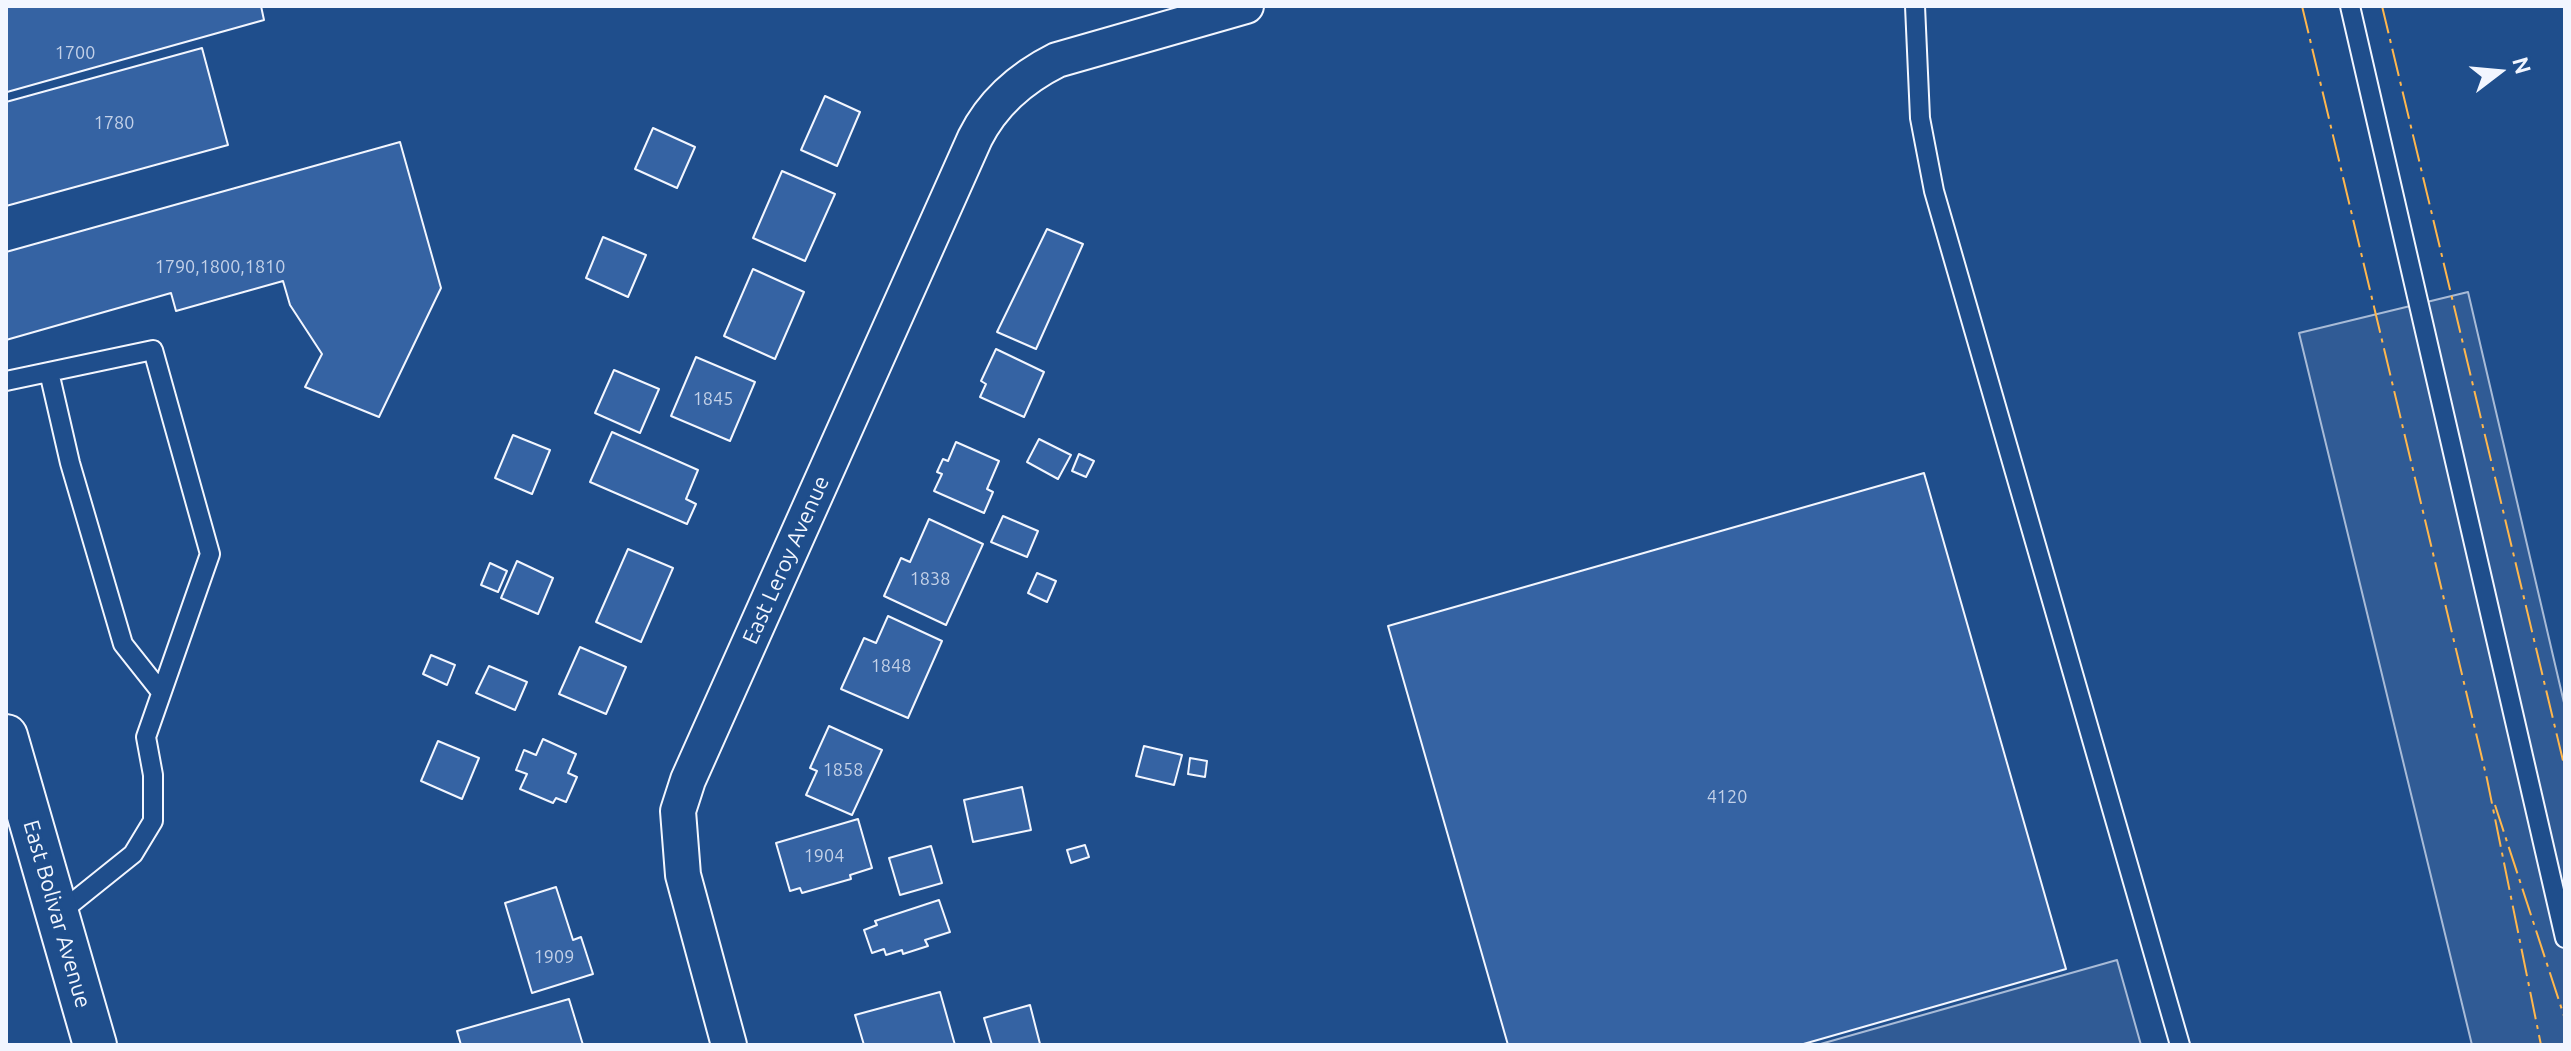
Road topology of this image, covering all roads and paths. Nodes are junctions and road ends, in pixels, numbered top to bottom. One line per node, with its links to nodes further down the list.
1 (1246, 6): 11 (street, East Leroy Avenue)
2 (1915, 6): 12 (lane)
3 (2350, 6): 9 (lane)
4 (49, 372): 5 (lane); 6 (lane); 6 (lane)
5 (6, 381)
6 (161, 692): 8 (lane)
7 (6, 736): 8 (street, East Bolivar Avenue)
8 (57, 915): 10 (street, East Bolivar Avenue)
9 (2565, 938)
10 (95, 1045)
11 (729, 1045)
12 (2180, 1045)

